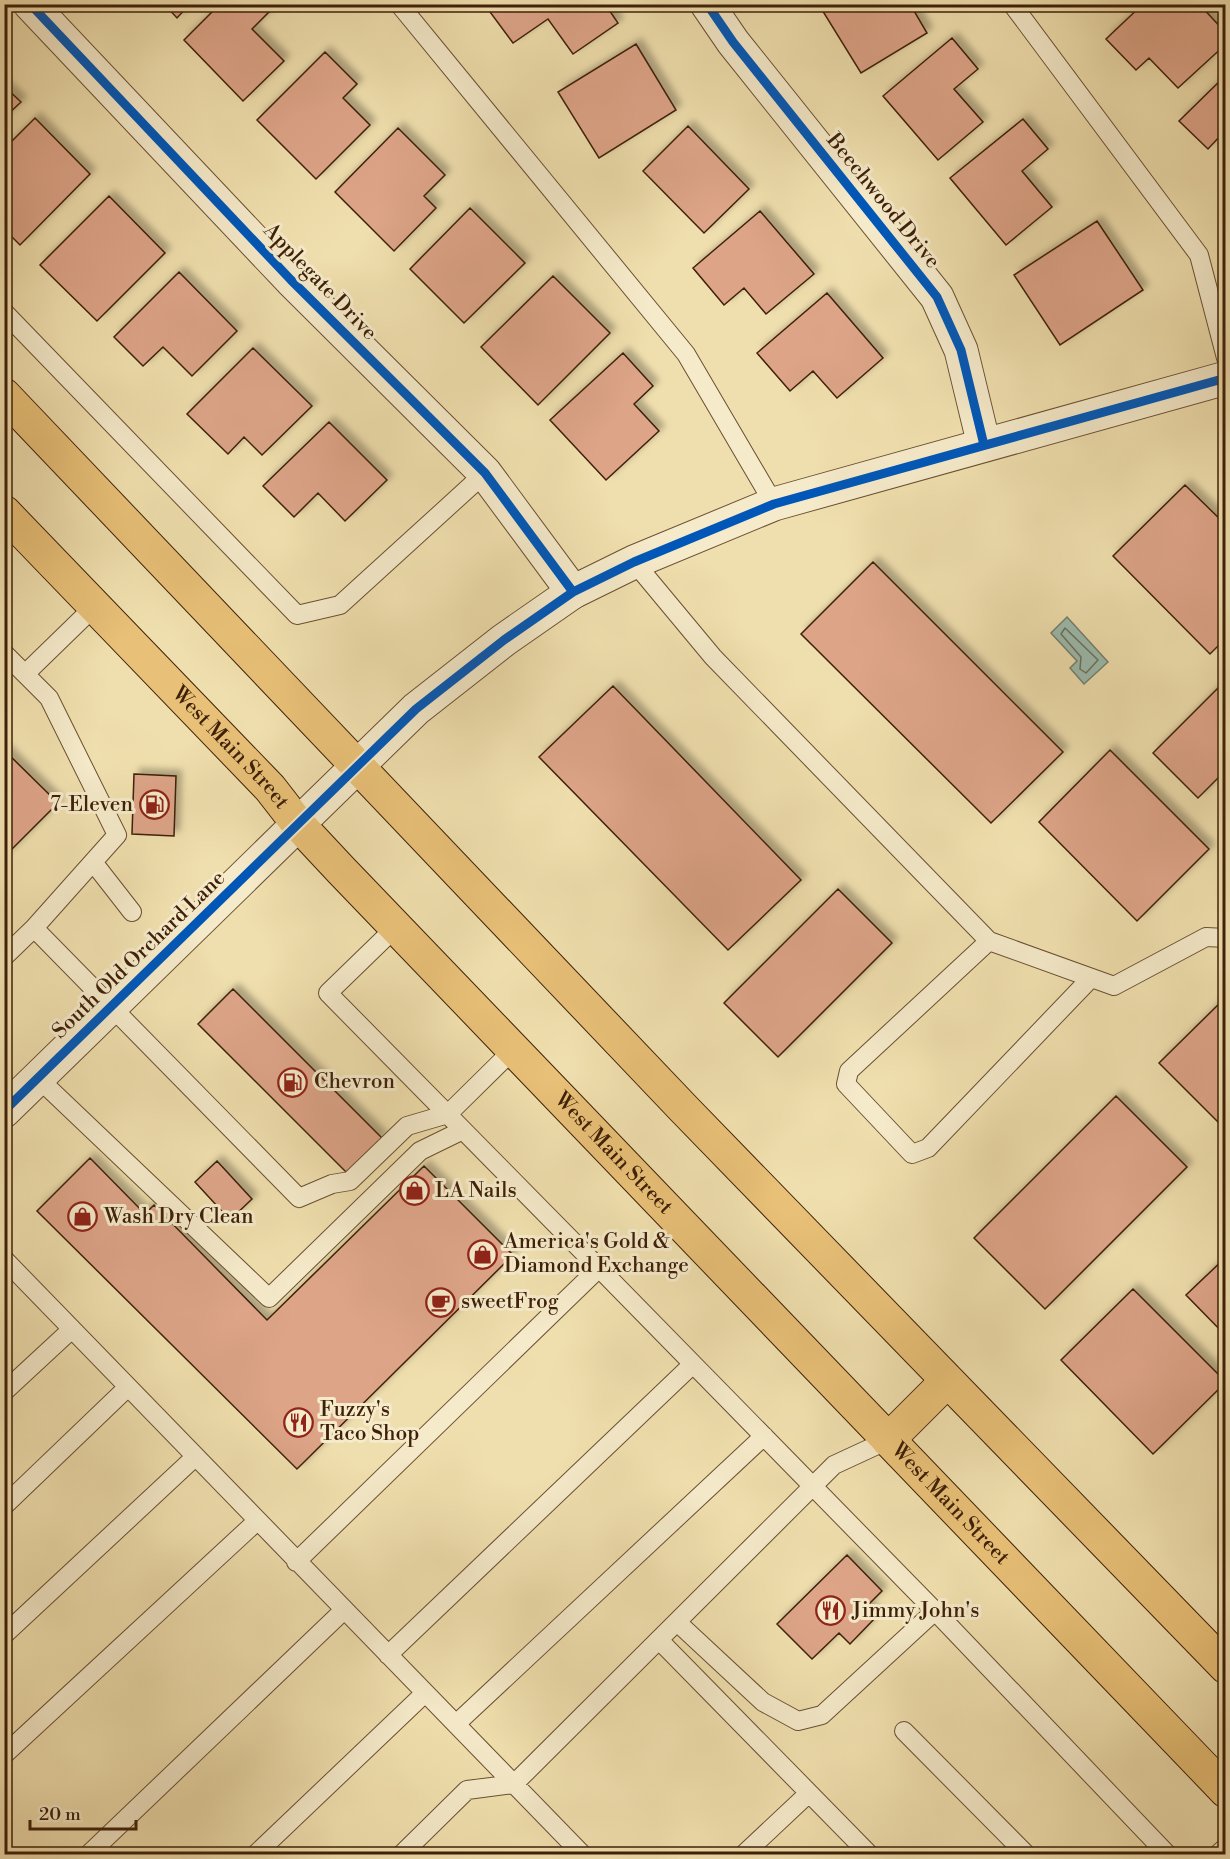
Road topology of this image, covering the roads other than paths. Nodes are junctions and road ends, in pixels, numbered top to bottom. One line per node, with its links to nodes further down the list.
1 (30, 4): 10 (street, Applegate Drive)
2 (399, 4): 11 (lane)
3 (707, 4): 9 (street, Beechwood Drive)
4 (1012, 4): 6 (lane)
5 (4, 312): 10 (lane)
6 (1226, 358)
7 (1226, 378): 9 (street, South Old Orchard Lane)
8 (4, 395): 18 (main road)
9 (984, 445): 11 (street, South Old Orchard Lane)
10 (485, 473): 14 (street, Applegate Drive)
11 (774, 504): 13 (street, South Old Orchard Lane)
12 (4, 512): 15 (main road, West Main Street)
13 (634, 562): 14 (street, South Old Orchard Lane); 25 (lane)
14 (573, 592): 18 (street, South Old Orchard Lane)
15 (95, 606): 17 (lane); 19 (main road, West Main Street)
16 (4, 653): 17 (lane)
17 (25, 674): 20 (lane)
18 (358, 766): 19 (street, South Old Orchard Lane); 38 (main road)
19 (298, 824): 22 (main road, West Main Street); 28 (street, South Old Orchard Lane)
20 (93, 862): 21 (lane); 23 (lane)
21 (132, 912)
22 (396, 927): 29 (main road, West Main Street); 32 (lane)
23 (34, 928): 26 (lane); 28 (lane)
24 (1226, 938): 27 (lane)
25 (989, 941): 27 (lane); 27 (lane)
26 (4, 957)
27 (1091, 978)
28 (112, 1005): 30 (street, South Old Orchard Lane); 32 (lane)
29 (514, 1049): 32 (lane); 42 (main road, West Main Street)
30 (38, 1078): 31 (street, South Old Orchard Lane); 33 (lane)
31 (4, 1111)
32 (448, 1114): 33 (lane)
33 (462, 1130): 35 (lane)
34 (4, 1259): 36 (lane)
35 (599, 1268): 37 (lane); 47 (lane)
36 (72, 1329): 39 (lane); 40 (lane)
37 (693, 1364): 41 (lane); 53 (lane)
38 (947, 1381): 42 (main road); 54 (main road)
39 (128, 1387): 43 (lane); 45 (lane)
40 (4, 1392)
41 (764, 1436): 44 (lane); 56 (lane)
42 (888, 1440): 44 (lane); 60 (main road, West Main Street)
43 (195, 1457): 46 (lane); 51 (lane)
44 (813, 1486): 49 (lane); 50 (lane)
45 (4, 1506)
46 (257, 1521): 47 (lane); 58 (lane)
47 (296, 1562): 48 (lane)
48 (344, 1610): 53 (lane); 63 (lane)
49 (935, 1611): 50 (lane); 70 (lane)
50 (677, 1622): 52 (lane)
51 (4, 1635)
52 (659, 1640): 59 (lane); 61 (lane)
53 (388, 1655): 55 (lane)
54 (1223, 1661)
55 (425, 1693): 56 (lane); 64 (lane)
56 (456, 1725): 59 (lane)
57 (904, 1731): 69 (lane)
58 (4, 1755)
59 (514, 1784): 65 (lane); 66 (lane)
60 (1226, 1791)
61 (808, 1793): 67 (lane); 68 (lane)
62 (1226, 1847): 71 (lane)
63 (89, 1854)
64 (256, 1854)
65 (402, 1854)
66 (582, 1854)
67 (744, 1854)
68 (869, 1854)
69 (1026, 1854)
70 (1167, 1854)
71 (1218, 1854)

